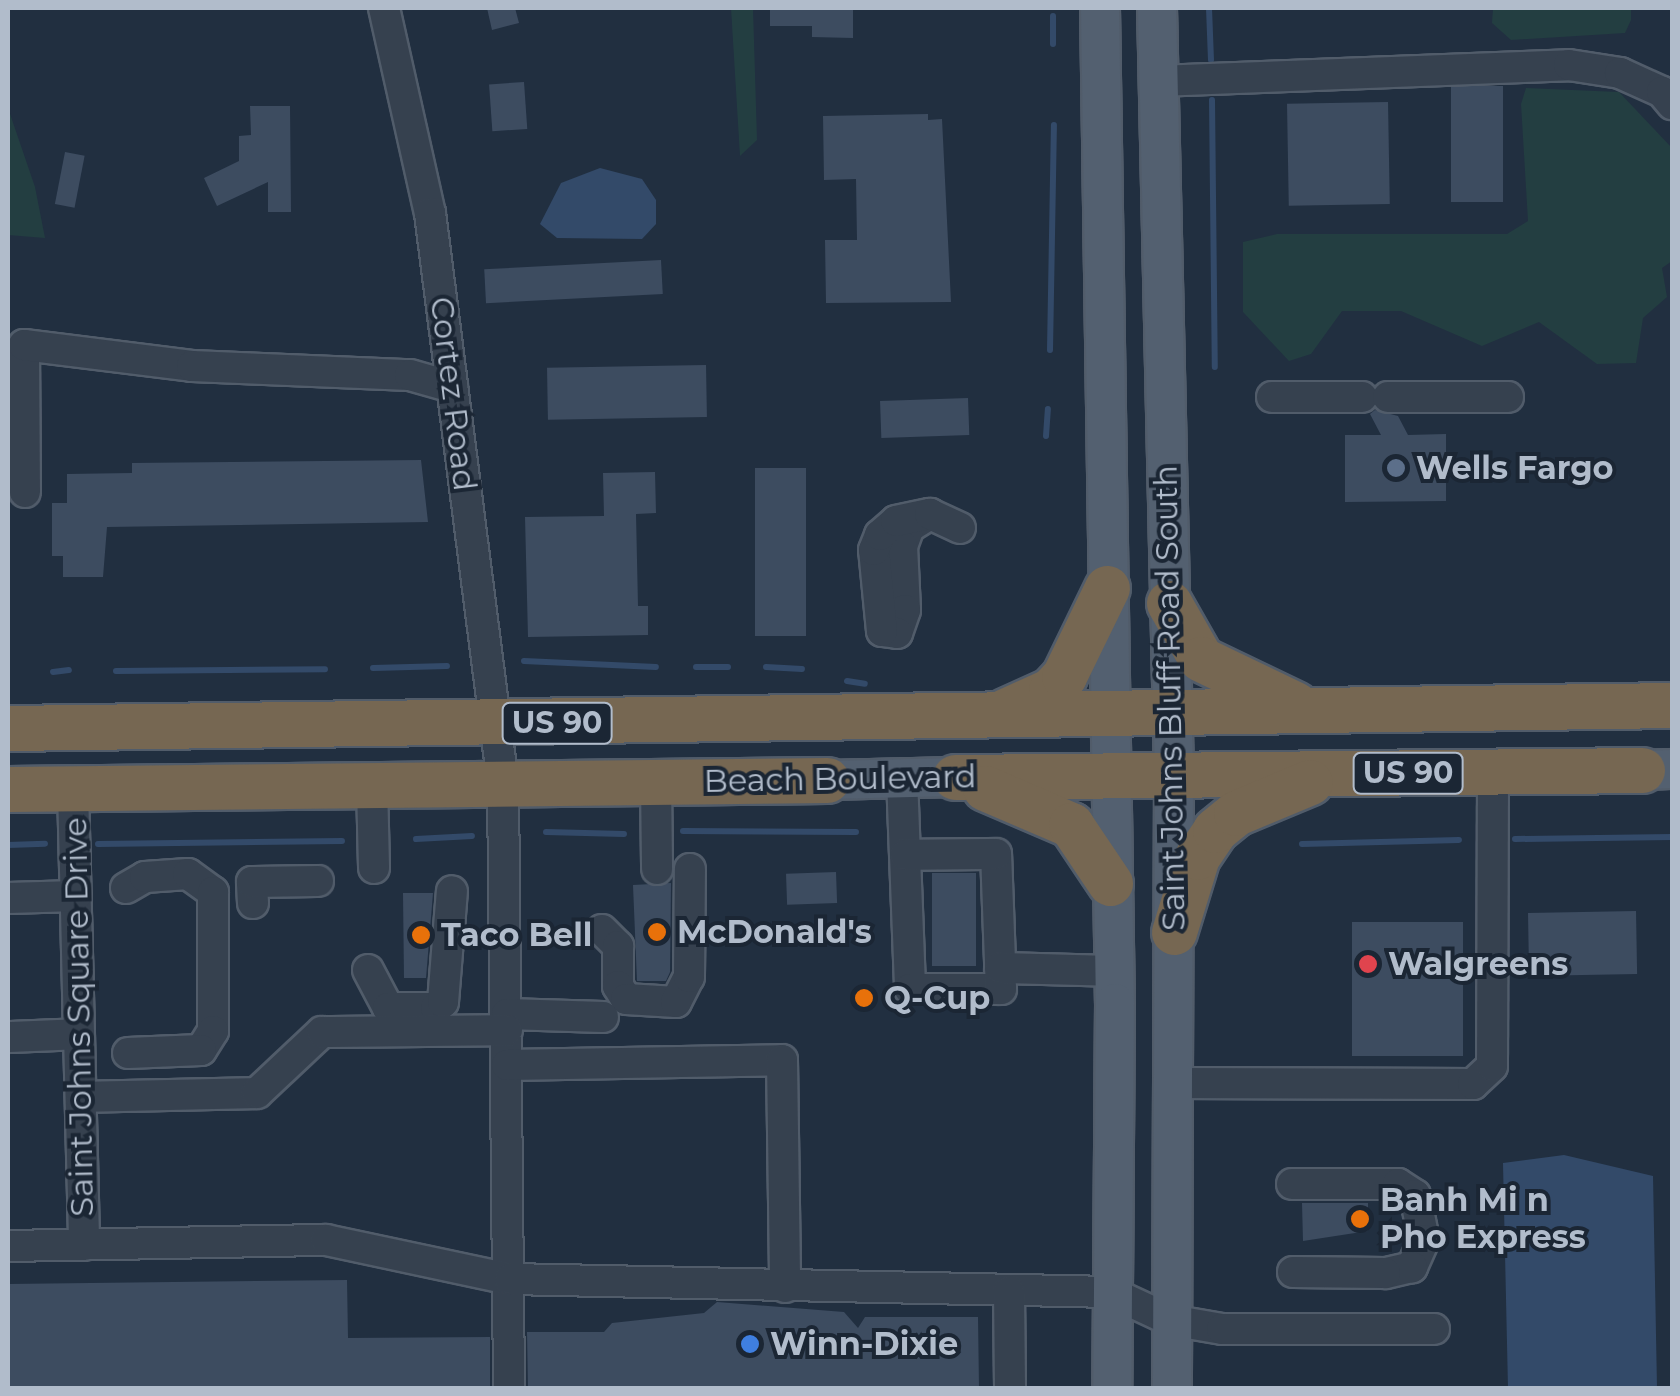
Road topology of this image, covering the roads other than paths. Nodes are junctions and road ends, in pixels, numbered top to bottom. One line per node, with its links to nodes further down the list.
1 (384, 8): 7 (street, Cortez Road)
2 (1100, 8): 12 (main road, Saint Johns Bluff Road South)
3 (1157, 8): 4 (main road, Saint Johns Bluff Road South)
4 (1158, 82): 5 (street); 13 (main road, Saint Johns Bluff Road South)
5 (1672, 104)
6 (16, 342): 7 (street); 10 (street)
7 (452, 387): 20 (street, Cortez Road)
8 (1508, 396): 9 (street)
9 (1272, 397)
10 (26, 492)
11 (960, 528): 14 (street)
12 (1107, 588): 18 (main road, Saint Johns Bluff Road South); 19 (highway)
13 (1169, 604): 16 (highway); 17 (main road, Saint Johns Bluff Road South)
14 (897, 633)
15 (1672, 705): 16 (highway, US 90)
16 (1311, 711): 17 (highway, US 90)
17 (1172, 713): 18 (highway, US 90); 26 (main road, Saint Johns Bluff Road South)
18 (1107, 714): 19 (highway, US 90); 25 (main road, Saint Johns Bluff Road South)
19 (994, 716): 20 (highway, US 90)
20 (495, 724): 21 (highway, US 90); 31 (street, Cortez Road)
21 (8, 728)
22 (1657, 770): 23 (highway, Beach Boulevard / US 90)
23 (1494, 772): 24 (highway, Beach Boulevard / US 90); 57 (street)
24 (1330, 774): 26 (highway, Beach Boulevard / US 90); 47 (highway)
25 (1108, 775): 26 (highway, Beach Boulevard / US 90); 28 (highway, Beach Boulevard / US 90); 40 (main road, Saint Johns Bluff Road South)
26 (1174, 775): 47 (main road, Saint Johns Bluff Road South)
27 (902, 778): 28 (main road, Beach Boulevard / US 90); 29 (main road, Beach Boulevard / US 90); 35 (street)
28 (955, 778): 40 (highway)
29 (827, 780): 30 (highway, Beach Boulevard / US 90)
30 (656, 782): 31 (highway, Beach Boulevard / US 90); 37 (street)
31 (503, 784): 32 (highway, Beach Boulevard / US 90); 52 (street, Cortez Road)
32 (372, 785): 33 (highway, Beach Boulevard / US 90); 36 (street)
33 (73, 788): 34 (highway, Beach Boulevard / US 90); 43 (street, Saint Johns Square Drive)
34 (8, 789)
35 (905, 854): 48 (street); 48 (street)
36 (374, 868)
37 (657, 869)
38 (690, 869): 46 (street)
39 (318, 881): 45 (street)
40 (1110, 883): 50 (main road, Saint Johns Bluff Road South)
41 (126, 888): 55 (street)
42 (452, 892): 49 (street)
43 (76, 896): 44 (street); 53 (street, Saint Johns Square Drive)
44 (8, 898)
45 (253, 903)
46 (602, 930)
47 (1174, 932): 57 (main road, Saint Johns Bluff Road South)
48 (1000, 968): 50 (street)
49 (368, 970)
50 (1114, 971): 66 (main road, Saint Johns Bluff Road South)
51 (603, 1017): 52 (street)
52 (507, 1022): 56 (street, Cortez Road); 58 (street)
53 (79, 1034): 54 (street); 58 (street, Saint Johns Square Drive)
54 (8, 1038)
55 (128, 1053)
56 (507, 1065): 63 (street, Cortez Road); 64 (street)
57 (1172, 1083): 67 (main road, Saint Johns Bluff Road South)
58 (81, 1097): 61 (street, Saint Johns Square Drive)
59 (1292, 1184): 62 (street)
60 (8, 1246): 61 (street)
61 (84, 1246): 63 (street)
62 (1293, 1272)
63 (510, 1279): 64 (street); 69 (street, Cortez Road)
64 (785, 1288): 65 (street)
65 (1009, 1291): 66 (street); 70 (street)
66 (1110, 1292): 67 (street); 71 (main road, Saint Johns Bluff Road South)
67 (1170, 1320): 68 (street); 72 (main road, Saint Johns Bluff Road South)
68 (1434, 1329)
69 (509, 1388)
70 (1010, 1388)
71 (1112, 1388)
72 (1172, 1388)

